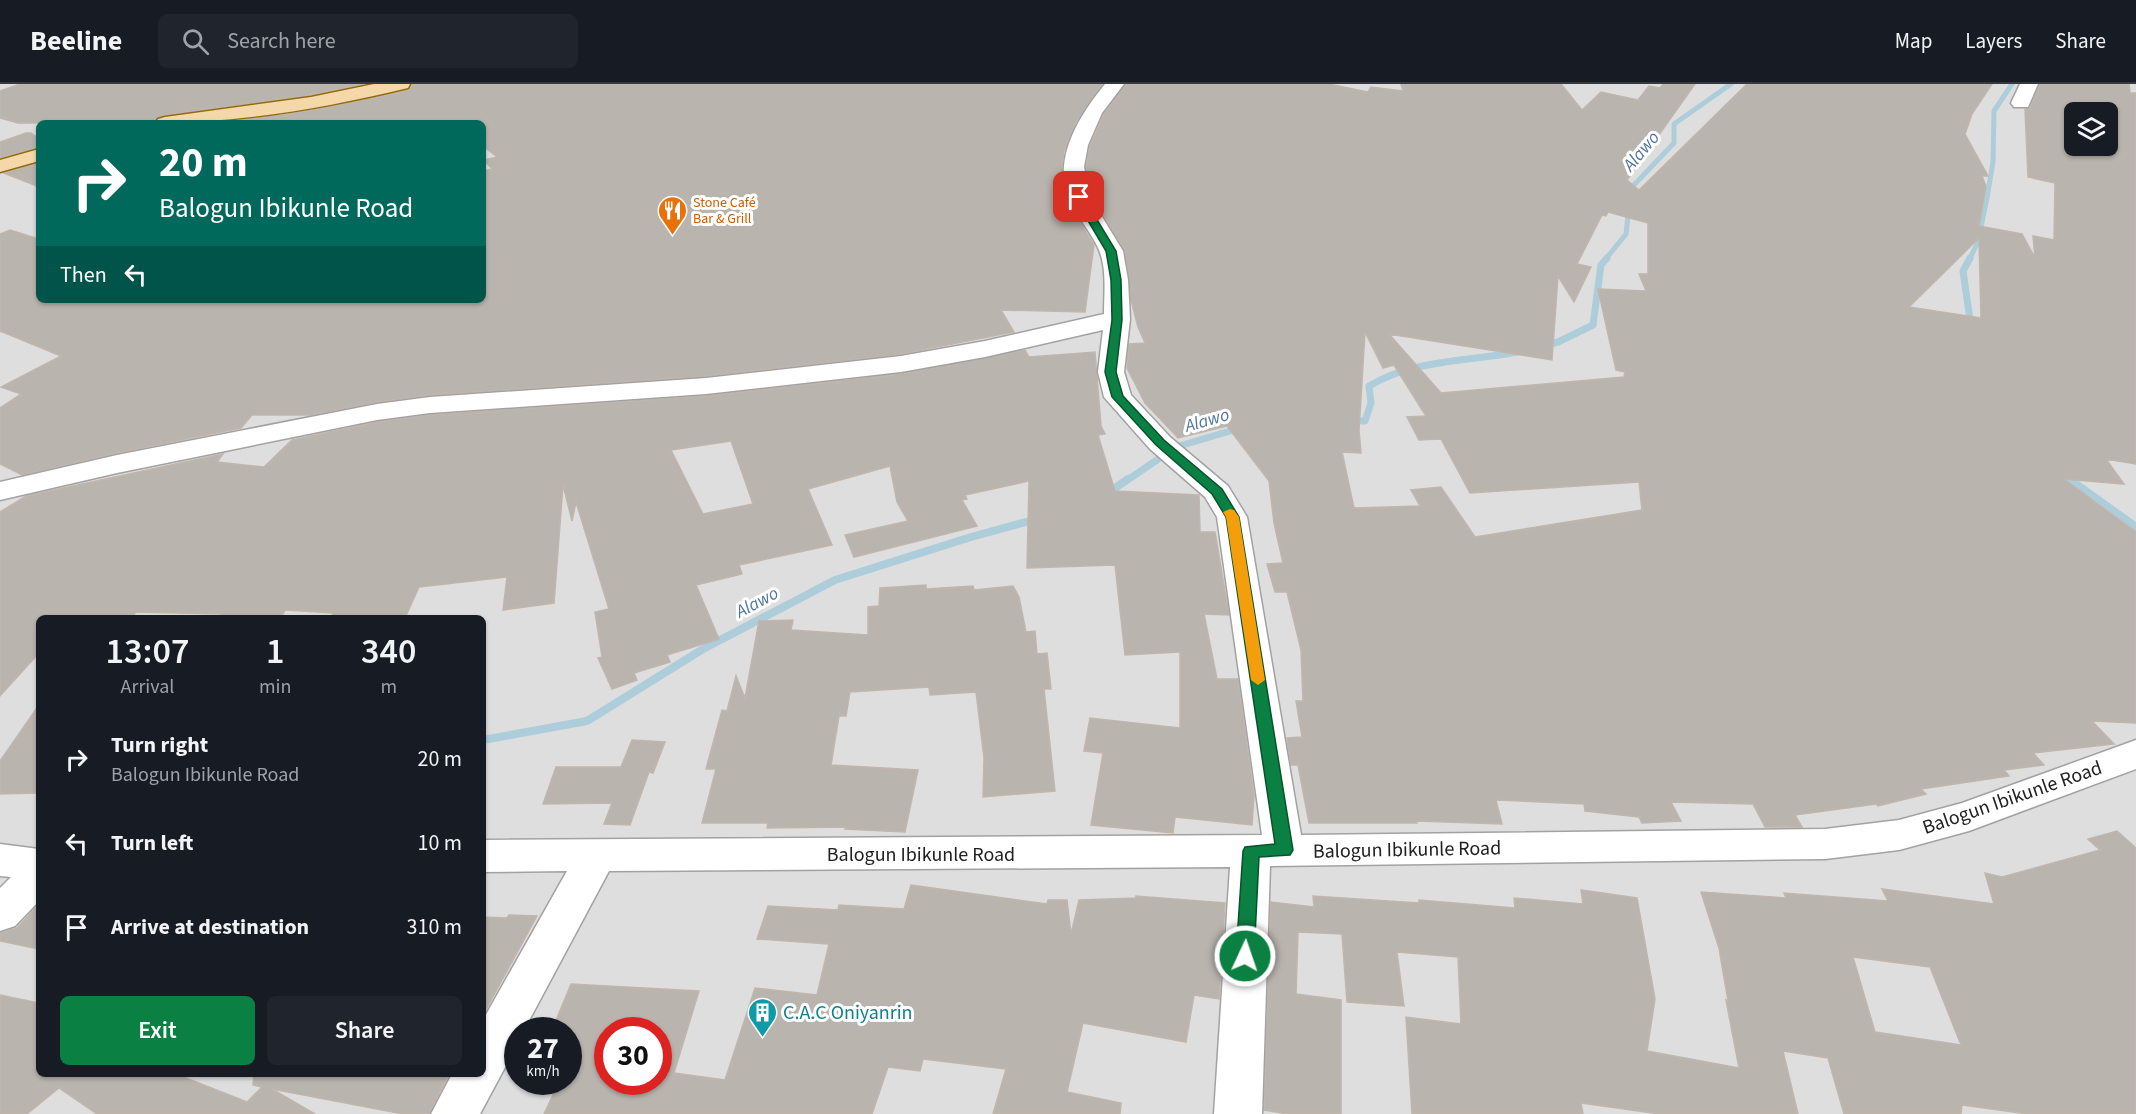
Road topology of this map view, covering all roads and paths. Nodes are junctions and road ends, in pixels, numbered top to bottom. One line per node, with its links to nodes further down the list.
1 (401, 84): 5 (main road)
2 (1115, 84): 8 (street)
3 (2029, 84): 4 (street)
4 (2020, 103)
5 (188, 120)
6 (36, 156): 7 (main road)
7 (0, 166)
8 (1117, 320): 9 (street); 11 (street)
9 (0, 491)
10 (2136, 754): 11 (street, Balogun Ibikunle Road)
11 (1268, 851): 13 (street, Balogun Ibikunle Road); 21 (street)
12 (486, 856): 13 (street, Balogun Ibikunle Road)
13 (596, 856): 18 (street)
14 (0, 860): 15 (street)
15 (36, 865)
16 (36, 877): 17 (street)
17 (0, 914)
18 (486, 1058)
19 (475, 1077): 20 (street)
20 (455, 1114)
21 (1238, 1114)

